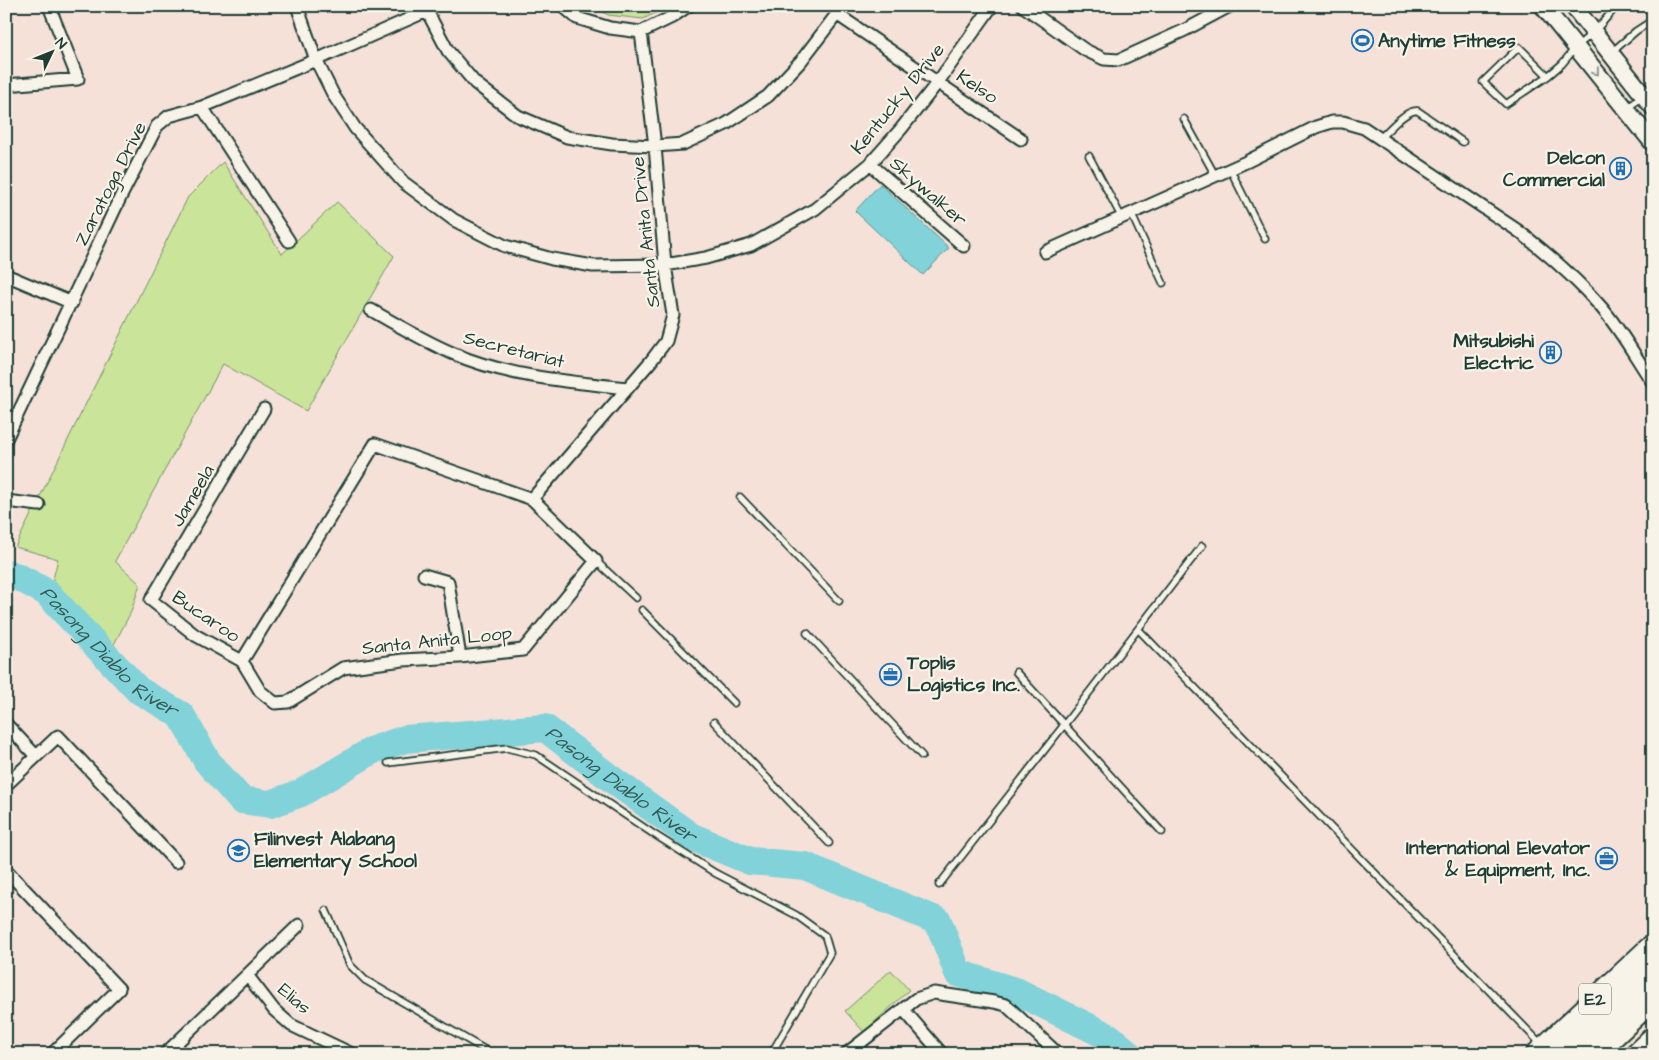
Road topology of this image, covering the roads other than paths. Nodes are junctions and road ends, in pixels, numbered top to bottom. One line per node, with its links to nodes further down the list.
1 (49, 6): 21 (street)
2 (297, 6): 18 (street, Kentucky Drive)
3 (563, 6): 14 (street)
4 (688, 6): 14 (street)
5 (992, 6): 20 (street, Kentucky Drive)
6 (1024, 6): 7 (street)
7 (1230, 6)
8 (1544, 6): 12 (street)
9 (1617, 6): 15 (lane)
10 (426, 9): 18 (street, Zaratoga Drive); 30 (street)
11 (840, 10): 20 (street, Kelso); 30 (street)
12 (1566, 12): 15 (street); 16 (street)
13 (1653, 20): 17 (lane)
14 (640, 32): 30 (street, Santa Anita Drive)
15 (1594, 32): 16 (lane); 17 (street)
16 (1576, 47): 19 (lane); 24 (street, one-way to 24)
17 (1610, 53): 22 (street)
18 (316, 60): 23 (street, Zaratoga Drive); 40 (street, Kentucky Drive)
19 (1548, 76): 19 (lane)
20 (938, 82): 27 (street, Kelso); 32 (street, Kentucky Drive)
21 (6, 85)
22 (1650, 97): 24 (lane)
23 (202, 107): 37 (street); 43 (street, Zaratoga Drive)
24 (1626, 109): 29 (street)
25 (1184, 119): 34 (lane)
26 (1380, 138): 28 (lane); 33 (street); 45 (street)
27 (1022, 139)
28 (1463, 142)
29 (1653, 143)
30 (655, 146): 40 (street, Santa Anita Drive)
31 (1089, 156): 35 (lane)
32 (870, 164): 38 (street, Skywalker); 40 (street, Kentucky Drive)
33 (1230, 169): 34 (street); 36 (lane)
34 (1216, 175): 35 (street)
35 (1127, 215): 39 (street); 42 (lane)
36 (1265, 239)
37 (289, 241)
38 (964, 246)
39 (1045, 252)
40 (665, 265): 46 (street, Santa Anita Drive)
41 (6, 275): 43 (street)
42 (1163, 283)
43 (72, 303): 48 (street, Zaratoga Drive)
44 (371, 310): 46 (street, Secretariat)
45 (1653, 383)
46 (628, 388): 50 (street, Santa Anita Drive)
47 (264, 409): 57 (street, Jameela)
48 (6, 439)
49 (740, 496): 58 (lane)
50 (532, 499): 54 (street); 63 (street)
51 (6, 501): 52 (street)
52 (39, 505)
53 (1202, 546): 60 (lane)
54 (596, 562): 56 (lane); 62 (street, Santa Anita Loop)
55 (424, 574): 62 (street)
56 (636, 598)
57 (152, 600): 63 (street, Bucaroo)
58 (839, 601)
59 (642, 610): 65 (lane)
60 (1138, 629): 68 (lane); 89 (lane)
61 (807, 633): 70 (lane)
62 (460, 656): 63 (street, Santa Anita Loop)
63 (242, 661)
64 (1016, 672): 68 (lane)
65 (734, 703)
66 (714, 722): 74 (lane)
67 (6, 724): 69 (street)
68 (1064, 725): 73 (lane); 77 (lane)
69 (36, 756): 72 (street); 75 (street)
70 (922, 756)
71 (388, 764): 94 (lane)
72 (6, 785)
73 (1162, 832)
74 (829, 843)
75 (176, 862)
76 (6, 870): 90 (street)
77 (939, 885)
78 (326, 910): 93 (lane)
79 (298, 925): 83 (street)
80 (1653, 935): 89 (street)
81 (1653, 945): 89 (highway, E2)
82 (1653, 971): 99 (highway, E2)
83 (247, 975): 91 (street); 92 (street, Elias)
84 (1653, 982): 100 (highway, E2)
85 (1653, 999): 101 (highway, E2)
86 (903, 1009): 95 (street); 96 (street); 97 (street)
87 (1653, 1017): 102 (highway)
88 (1653, 1038): 103 (highway)
89 (1538, 1048): 98 (street)
90 (52, 1054)
91 (165, 1054)
92 (352, 1054)
93 (492, 1054)
94 (771, 1054)
95 (846, 1054)
96 (942, 1054)
97 (1058, 1054)
98 (1527, 1054)
99 (1566, 1054)
100 (1577, 1054)
101 (1595, 1054)
102 (1614, 1054)
103 (1636, 1054)

